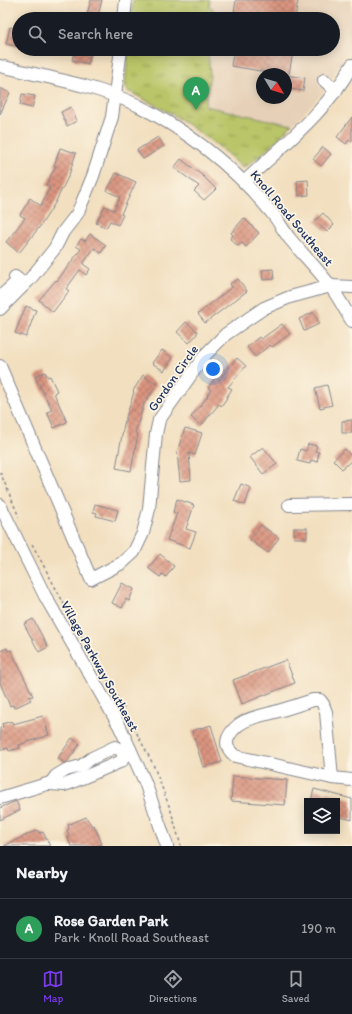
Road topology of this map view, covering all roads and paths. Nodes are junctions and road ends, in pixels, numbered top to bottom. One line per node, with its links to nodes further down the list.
1 (126, 0): 2 (street)
2 (125, 12)
3 (120, 56): 8 (street)
4 (352, 65): 7 (street)
5 (0, 66): 8 (street, Knoll Road Southeast)
6 (324, 80): 7 (street)
7 (336, 91): 9 (street)
8 (116, 97): 9 (street, Knoll Road Southeast); 14 (street)
9 (244, 182): 11 (street, Knoll Road Southeast)
10 (16, 277): 13 (street)
11 (331, 286): 12 (street, Gordon Circle); 15 (street, Knoll Road Southeast); 16 (street, Gordon Circle)
12 (352, 287)
13 (0, 297)
14 (0, 309)
15 (352, 321)
16 (0, 366)
17 (0, 472): 21 (path)
18 (352, 504): 20 (street)
19 (0, 505): 23 (street, Village Parkway Southeast)
20 (289, 505)
21 (20, 519)
22 (30, 539): 28 (path)
23 (127, 750): 26 (street); 27 (street, Village Parkway Southeast)
24 (332, 778): 24 (street); 25 (street)
25 (352, 780)
26 (0, 798)
27 (166, 846)
28 (181, 846)

